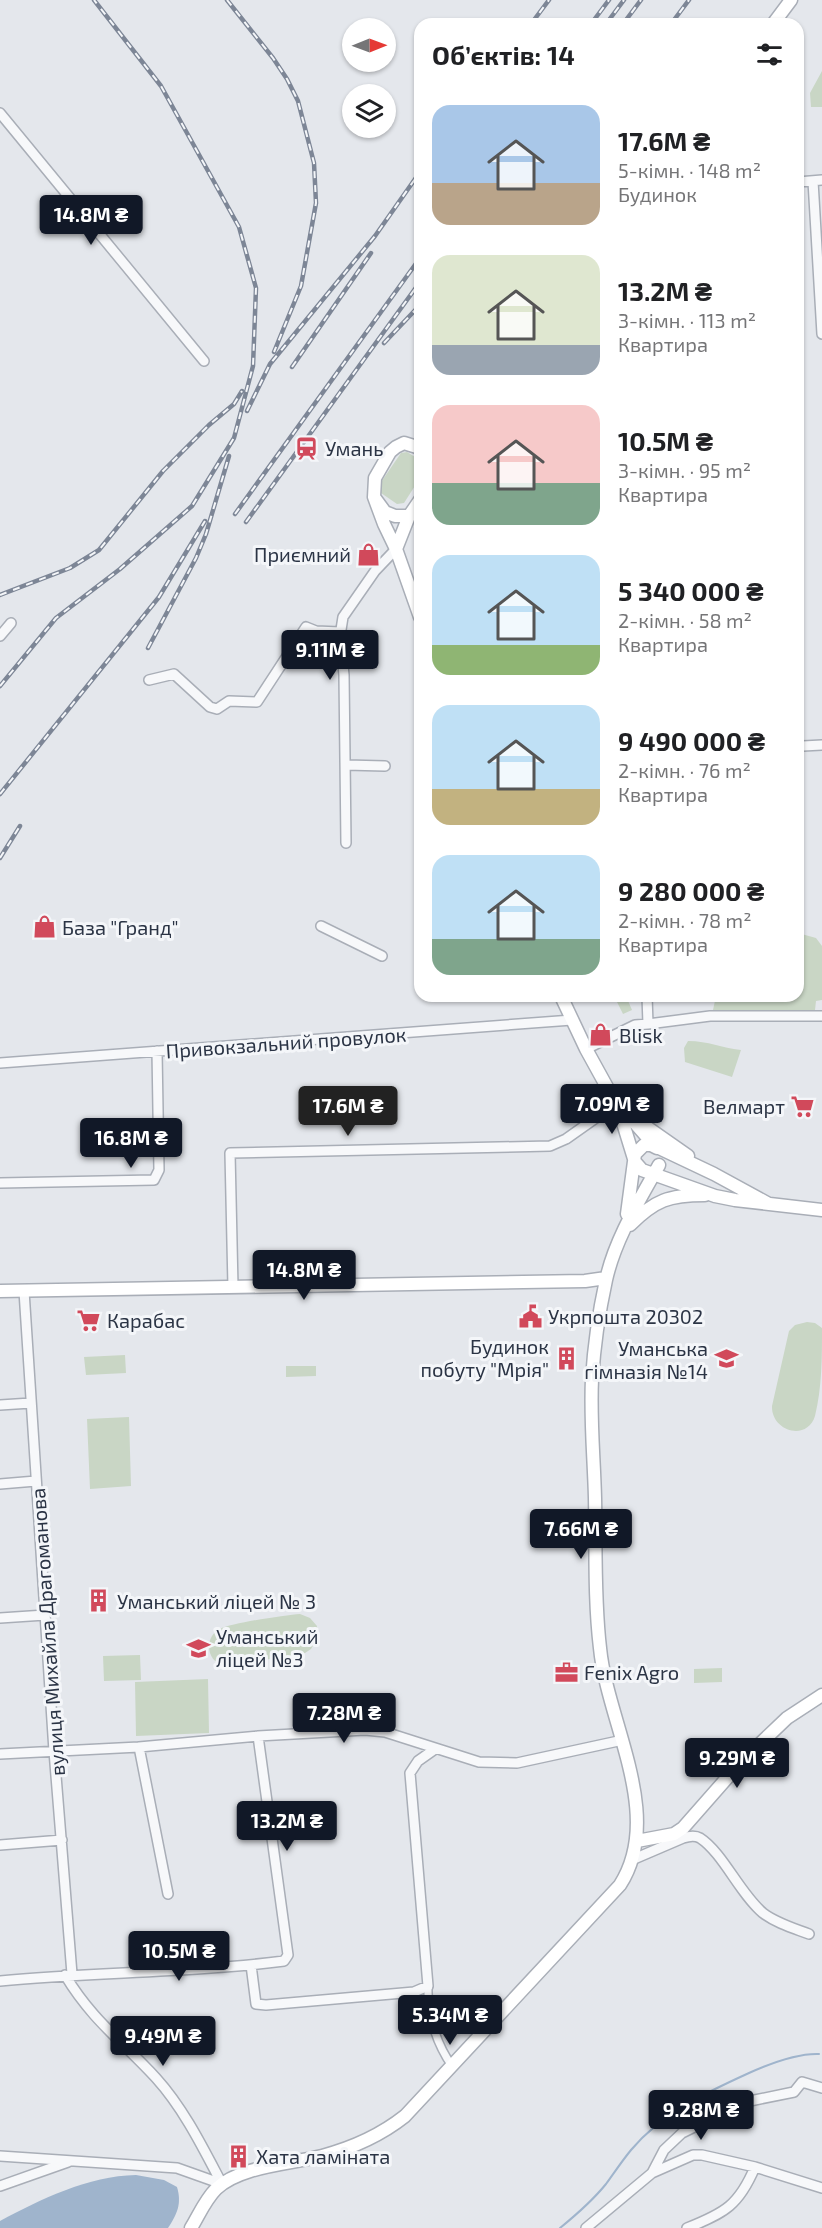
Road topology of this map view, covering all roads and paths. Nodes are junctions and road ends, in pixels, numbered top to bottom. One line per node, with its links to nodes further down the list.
1 (791, 0): 2 (main road)
2 (777, 18)
3 (0, 114): 6 (street)
4 (817, 181): 5 (street)
5 (822, 334)
6 (204, 361)
7 (404, 443): 8 (main road); 9 (main road); 10 (main road)
8 (414, 443)
9 (414, 446)
10 (374, 497): 12 (main road); 13 (main road)
11 (414, 509): 12 (main road)
12 (409, 516): 13 (main road)
13 (396, 549): 14 (main road); 16 (street)
14 (414, 600)
15 (11, 624): 17 (street)
16 (340, 632): 18 (street); 21 (street)
17 (0, 636)
18 (149, 680)
19 (822, 744): 20 (street)
20 (804, 746)
21 (346, 765): 22 (street); 23 (street)
22 (385, 766)
23 (346, 843)
24 (321, 926): 25 (street)
25 (382, 956)
26 (564, 1002): 29 (main road)
27 (647, 1002): 30 (street)
28 (822, 1016): 30 (street)
29 (572, 1020): 31 (main road); 32 (street, Привокзальний провулок)
30 (648, 1023): 31 (street)
31 (586, 1049): 34 (main road)
32 (157, 1051): 33 (street, Привокзальний провулок); 39 (street)
33 (0, 1063)
34 (617, 1103): 35 (main road); 36 (main road); 38 (main road); 45 (street)
35 (655, 1146): 36 (main road); 37 (main road); 38 (main road)
36 (635, 1158): 37 (main road); 43 (main road)
37 (653, 1170): 40 (main road); 43 (main road)
38 (714, 1174): 41 (main road)
39 (0, 1183)
40 (715, 1196): 41 (main road); 43 (main road)
41 (769, 1204): 42 (main road)
42 (822, 1210)
43 (623, 1233): 44 (main road)
44 (606, 1278): 45 (main road); 56 (main road)
45 (233, 1287): 47 (main road)
46 (0, 1291): 47 (main road)
47 (24, 1291): 48 (street, вулиця Михайла Драгоманова)
48 (31, 1403): 49 (street); 50 (street, вулиця Михайла Драгоманова)
49 (0, 1405)
50 (36, 1481): 51 (street); 52 (street, вулиця Михайла Драгоманова)
51 (0, 1484)
52 (45, 1615): 53 (street); 59 (street, вулиця Михайла Драгоманова)
53 (0, 1618)
54 (822, 1695): 62 (main road)
55 (258, 1736): 57 (street); 58 (street); 67 (street)
56 (623, 1740): 58 (street); 62 (main road)
57 (139, 1747): 59 (street); 65 (street)
58 (435, 1749): 70 (street)
59 (54, 1751): 60 (street); 61 (street, вулиця Михайла Драгоманова)
60 (0, 1754)
61 (62, 1840): 63 (street); 68 (street, вулиця Михайла Драгоманова)
62 (637, 1841): 64 (main road)
63 (0, 1845)
64 (634, 1859): 66 (street); 71 (main road)
65 (168, 1894)
66 (809, 1934)
67 (251, 1965): 68 (street); 70 (street)
68 (69, 1974): 69 (street); 77 (street)
69 (0, 1981)
70 (428, 1986): 71 (street)
71 (452, 2066): 77 (main road)
72 (822, 2088): 76 (street)
73 (0, 2156): 74 (street)
74 (72, 2160): 77 (street); 78 (street)
75 (755, 2167): 76 (street); 79 (street); 82 (street)
76 (652, 2173): 81 (street)
77 (222, 2184): 80 (main road)
78 (0, 2186)
79 (822, 2188)
80 (191, 2228)
81 (586, 2228)
82 (687, 2228)

